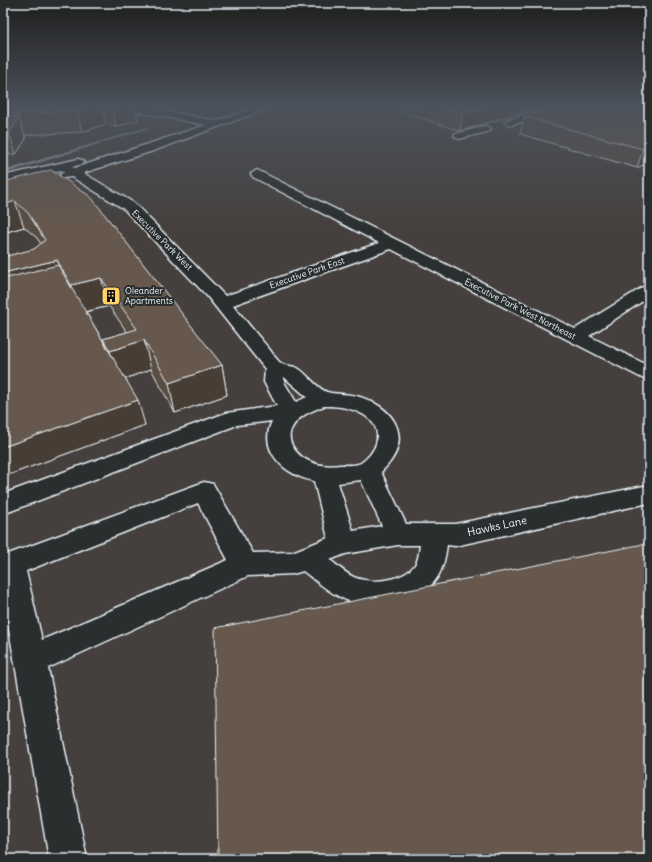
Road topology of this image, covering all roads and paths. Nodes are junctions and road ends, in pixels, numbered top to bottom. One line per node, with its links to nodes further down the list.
1 (129, 146): 3 (street)
2 (157, 146): 3 (street)
3 (69, 169): 5 (street); 6 (street); 9 (street, Executive Park West)
4 (257, 174): 7 (street, Executive Park West Northeast)
5 (3, 180)
6 (3, 191)
7 (392, 244): 9 (street, Executive Park East); 10 (street, Executive Park West Northeast)
8 (649, 290): 10 (street)
9 (222, 303): 11 (street, Executive Park West)
10 (575, 336): 12 (street, Executive Park West Northeast)
11 (275, 368): 13 (street); 14 (street)
12 (649, 374)
13 (321, 399): 14 (street); 15 (street)
14 (291, 412): 16 (street); 18 (street)
15 (368, 470): 16 (street); 19 (street)
16 (324, 475): 21 (street)
17 (649, 494): 20 (street, Hawks Lane)
18 (3, 504)
19 (398, 534): 20 (street, Hawks Lane); 21 (street, Hawks Lane)
20 (435, 534): 22 (street)
21 (343, 544): 22 (street, Hawks Lane)
22 (307, 558): 23 (street, Hawks Lane)
23 (244, 565): 24 (street); 24 (street)
24 (31, 660): 25 (street)
25 (68, 859)

